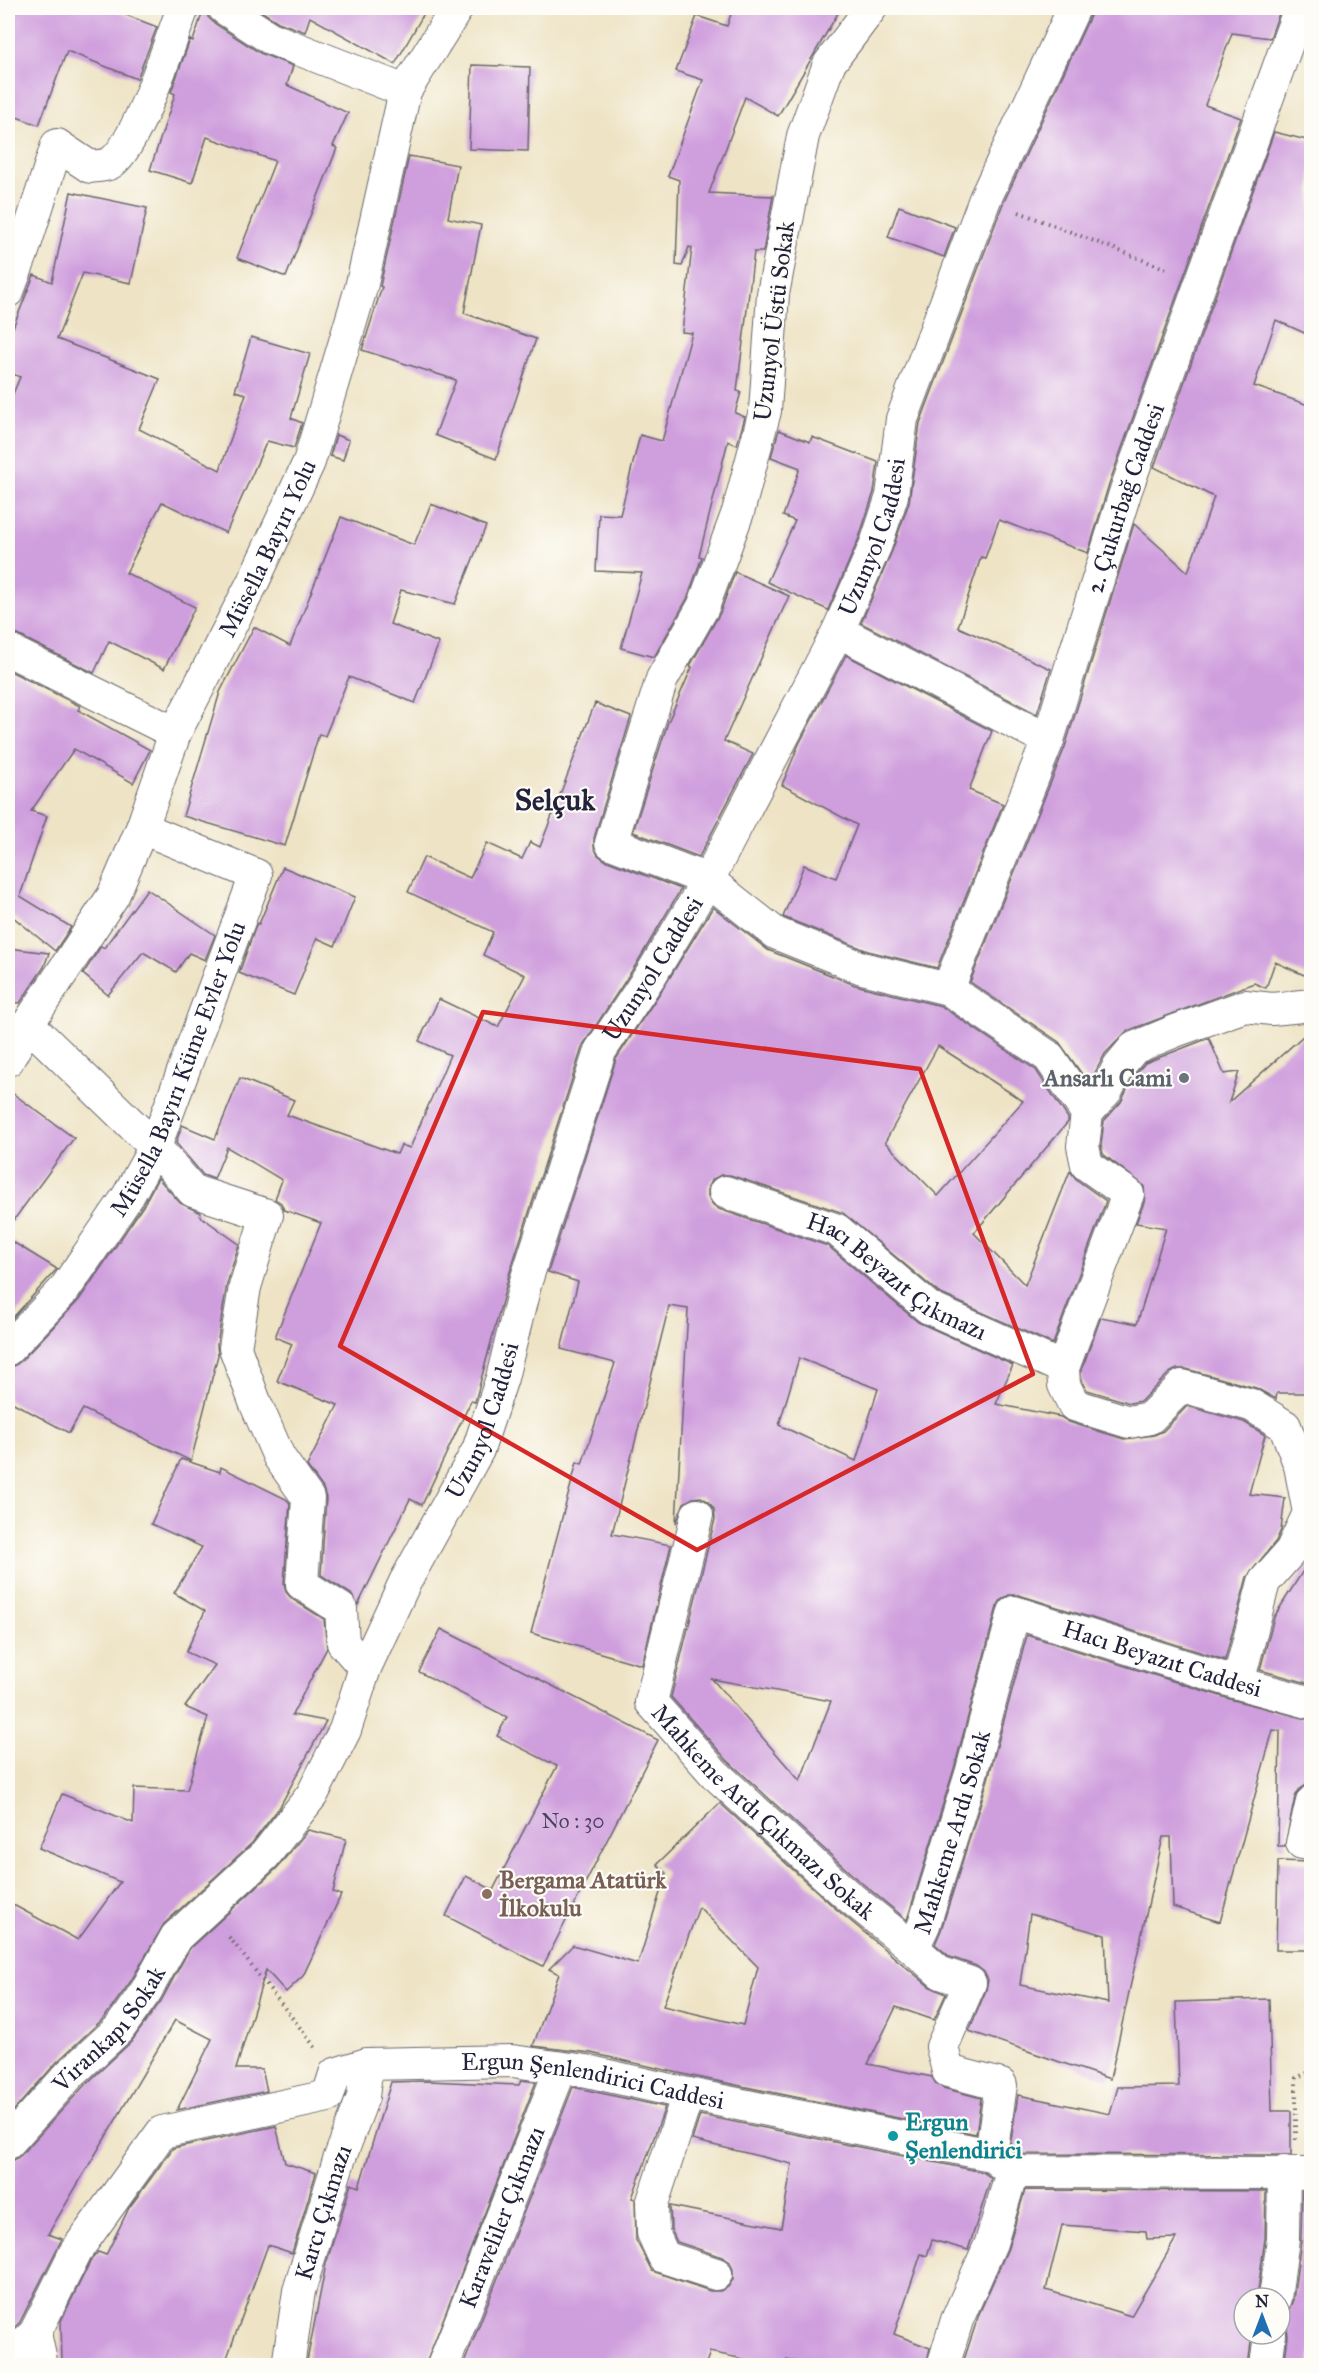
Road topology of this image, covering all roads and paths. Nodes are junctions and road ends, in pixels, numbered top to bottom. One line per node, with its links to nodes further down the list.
1 (183, 8): 10 (street)
2 (224, 8): 7 (street)
3 (457, 8): 7 (street, Müsella Bayırı Yolu)
4 (871, 8): 16 (street, Uzunyol Üstü Sokak)
5 (1074, 8): 8 (street, Uzunyol Caddesi)
6 (1300, 8): 9 (street, 2. Çukurbağ Caddesi)
7 (405, 91): 13 (street, Müsella Bayırı Yolu)
8 (985, 199): 9 (path); 11 (street, Uzunyol Caddesi)
9 (1201, 283): 14 (street, 2. Çukurbağ Caddesi)
10 (8, 291)
11 (838, 631): 14 (street); 16 (street, Uzunyol Caddesi)
12 (8, 650): 13 (street)
13 (175, 733): 15 (street, Müsella Bayırı Yolu)
14 (1048, 740): 17 (street, 2. Çukurbağ Caddesi)
15 (142, 828): 19 (street, Müsella Bayırı Yolu); 22 (street, Müsella Bayırı Küme Evler Yolu)
16 (708, 880): 17 (street); 28 (street, Uzunyol Caddesi)
17 (948, 989): 21 (street)
18 (1311, 1005): 21 (street)
19 (28, 1024): 20 (street, Müsella Bayırı Yolu); 22 (street)
20 (8, 1060)
21 (1087, 1113): 25 (street)
22 (155, 1147): 24 (street, Müsella Bayırı Küme Evler Yolu); 28 (street)
23 (725, 1192): 25 (street, Hacı Beyazıt Çıkmazı)
24 (8, 1349)
25 (1063, 1368): 29 (street)
26 (696, 1515): 34 (street, Mahkeme Ardı Çıkmazı Sokak)
27 (1014, 1612): 29 (street, Hacı Beyazıt Caddesi); 34 (street, Mahkeme Ardı Sokak)
28 (365, 1668): 33 (street, Uzunyol Caddesi)
29 (1238, 1683): 30 (street, Hacı Beyazıt Caddesi)
30 (1311, 1703)
31 (1311, 1802): 32 (street)
32 (1302, 1843)
33 (205, 1910): 38 (path); 40 (street, Virankapı Sokak)
34 (913, 1948): 41 (street, Mahkeme Ardı Sokak)
35 (367, 2064): 36 (street, Ergun Şenlendirici Caddesi); 38 (street, Ergun Şenlendirici Caddesi); 49 (street, Karcı Çıkmazı)
36 (561, 2068): 39 (street, Ergun Şenlendirici Caddesi); 50 (street, Karaveliler Çıkmazı)
37 (1311, 2071): 42 (path)
38 (335, 2074): 45 (street)
39 (688, 2094): 41 (street, Ergun Şenlendirici Caddesi); 43 (street)
40 (8, 2143)
41 (1001, 2163): 42 (street, Ergun Şenlendirici Caddesi); 51 (street)
42 (1297, 2172): 44 (street)
43 (716, 2274)
44 (1277, 2286)
45 (34, 2334): 47 (street); 48 (street)
46 (1268, 2346): 52 (street)
47 (8, 2359)
48 (42, 2366)
49 (288, 2366)
50 (443, 2366)
51 (943, 2366)
52 (1266, 2366)

